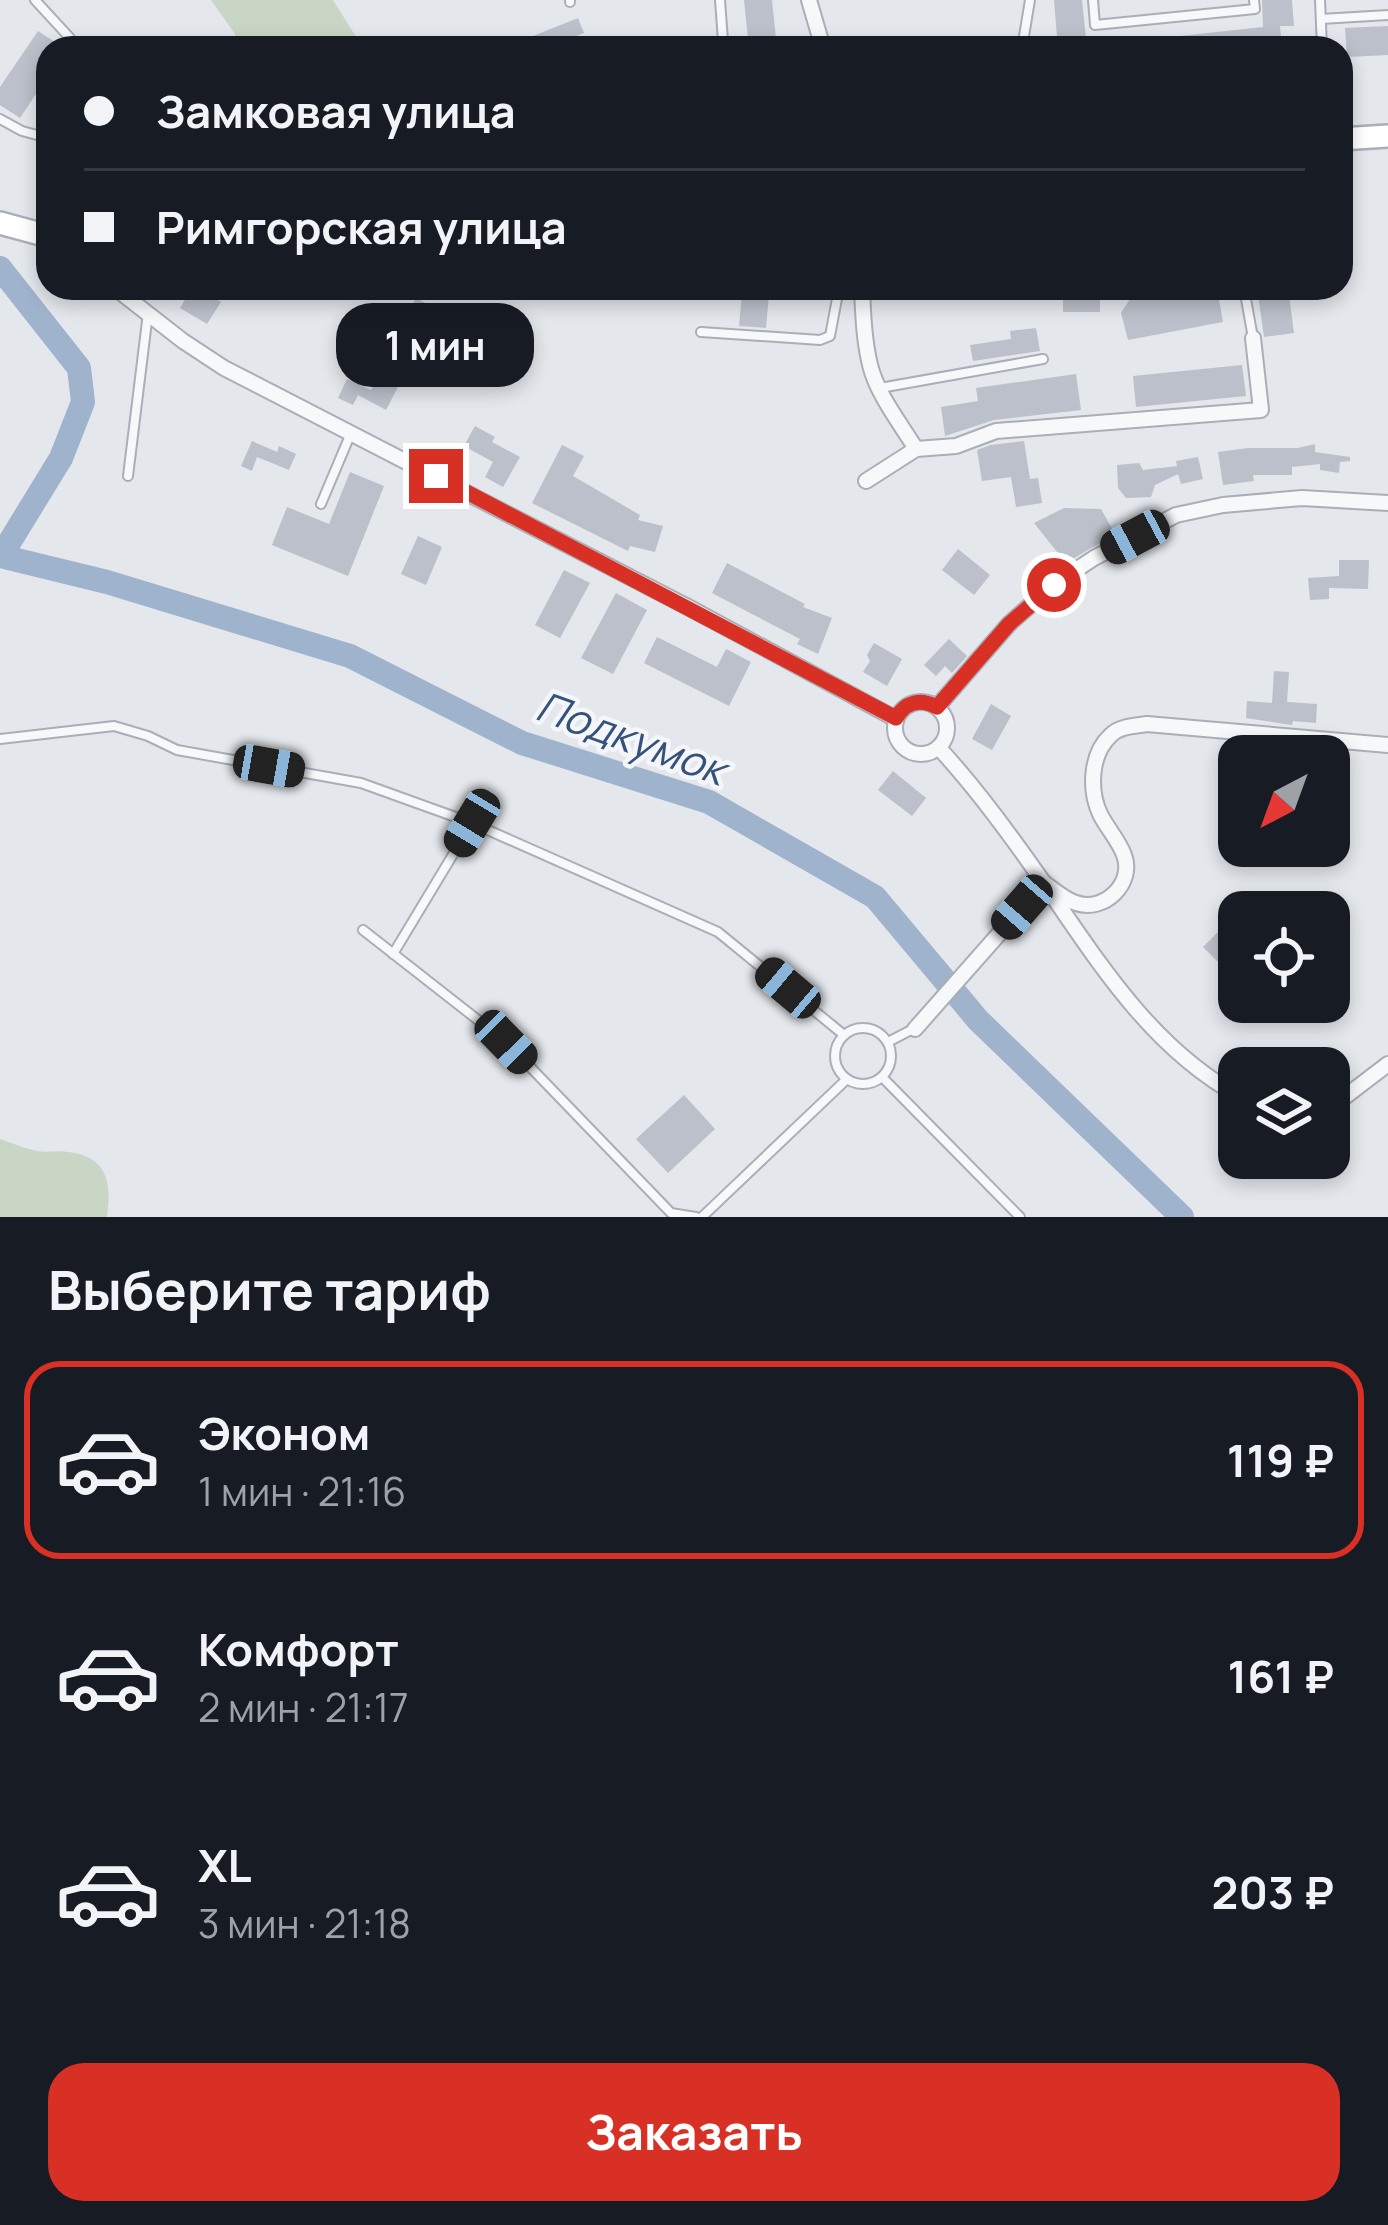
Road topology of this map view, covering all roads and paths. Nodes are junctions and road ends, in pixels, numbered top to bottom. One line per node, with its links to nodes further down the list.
1 (34, 0): 10 (lane)
2 (720, 0): 11 (lane)
3 (808, 0): 12 (street)
4 (1030, 0): 13 (lane)
5 (1093, 0): 6 (lane)
6 (1254, 0)
7 (1320, 0): 9 (lane)
8 (1388, 15): 9 (lane)
9 (1321, 19): 14 (lane)
10 (68, 36)
11 (723, 36)
12 (819, 36)
13 (1024, 36)
14 (1322, 36)
15 (0, 119): 16 (lane)
16 (36, 135)
17 (1388, 136): 18 (main road)
18 (1353, 138)
19 (0, 223): 20 (main road)
20 (36, 234)
21 (132, 300): 26 (street)
22 (144, 300): 26 (street)
23 (837, 300): 27 (lane)
24 (863, 300): 30 (street)
25 (1246, 300): 28 (lane)
26 (148, 312): 31 (street); 33 (lane)
27 (701, 332)
28 (1253, 338): 32 (street)
29 (1043, 359): 30 (lane)
30 (879, 388): 32 (street)
31 (352, 432): 36 (lane); 38 (street)
32 (916, 448): 34 (street)
33 (128, 476)
34 (866, 481)
35 (1388, 503): 37 (street)
36 (321, 504)
37 (937, 707): 38 (street); 41 (street)
38 (896, 718): 41 (street)
39 (0, 739): 42 (lane)
40 (1388, 746): 43 (street)
41 (939, 748): 43 (street)
42 (472, 823): 45 (lane); 47 (lane)
43 (1044, 883): 46 (street); 52 (street)
44 (363, 930): 45 (lane)
45 (393, 954): 54 (lane)
46 (915, 1029): 48 (lane)
47 (844, 1035): 48 (lane); 51 (lane)
48 (888, 1042): 50 (lane)
49 (1388, 1064): 53 (street)
50 (882, 1077): 51 (lane); 55 (lane)
51 (847, 1079): 54 (lane)
52 (1218, 1084)
53 (1350, 1093)
54 (699, 1217)
55 (1020, 1217)

